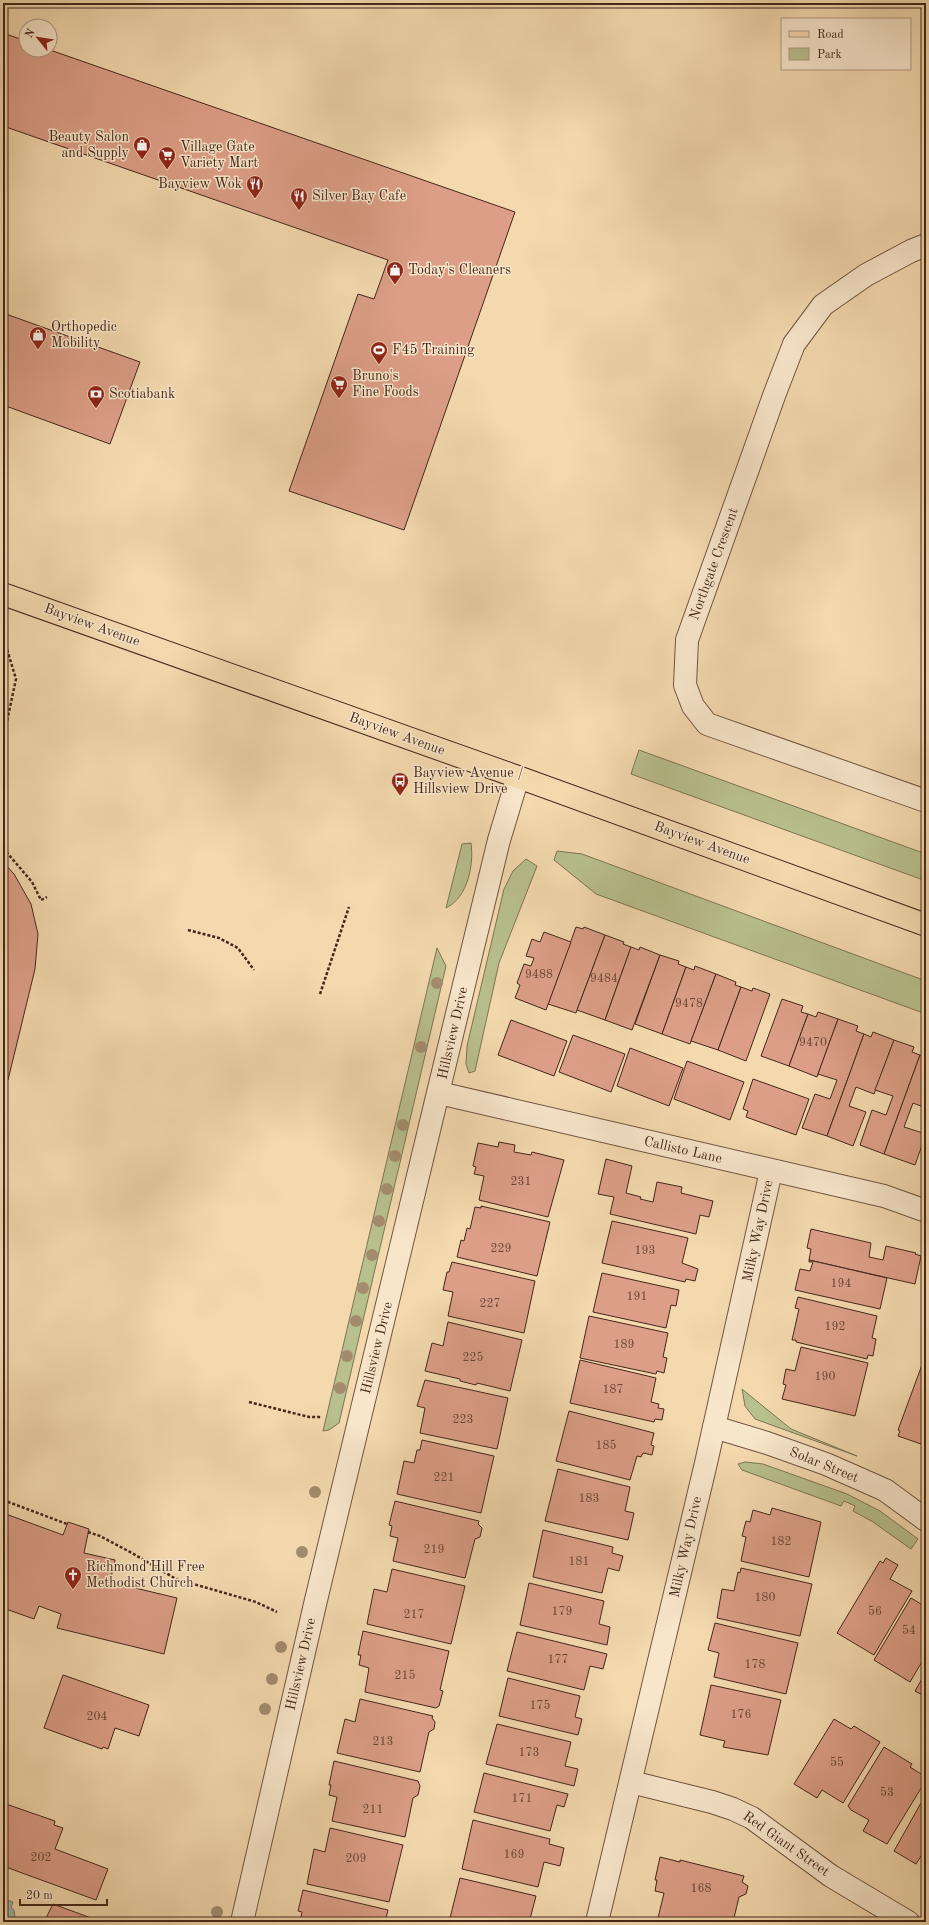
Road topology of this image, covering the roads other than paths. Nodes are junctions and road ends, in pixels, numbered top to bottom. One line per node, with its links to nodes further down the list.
1 (926, 245): 4 (street, Northgate Crescent)
2 (3, 594): 3 (main road, Bayview Avenue)
3 (518, 777): 5 (main road, Bayview Avenue); 6 (street, Hillsview Drive)
4 (926, 801)
5 (926, 925)
6 (439, 1093): 7 (street, Callisto Lane); 12 (street, Hillsview Drive)
7 (771, 1171): 8 (street, Callisto Lane); 9 (street, Milky Way Drive)
8 (926, 1211)
9 (714, 1427): 10 (street, Solar Street); 11 (street, Milky Way Drive)
10 (926, 1520)
11 (632, 1782): 13 (street, Milky Way Drive); 14 (street, Red Giant Street)
12 (242, 1922)
13 (597, 1922)
14 (908, 1922)

